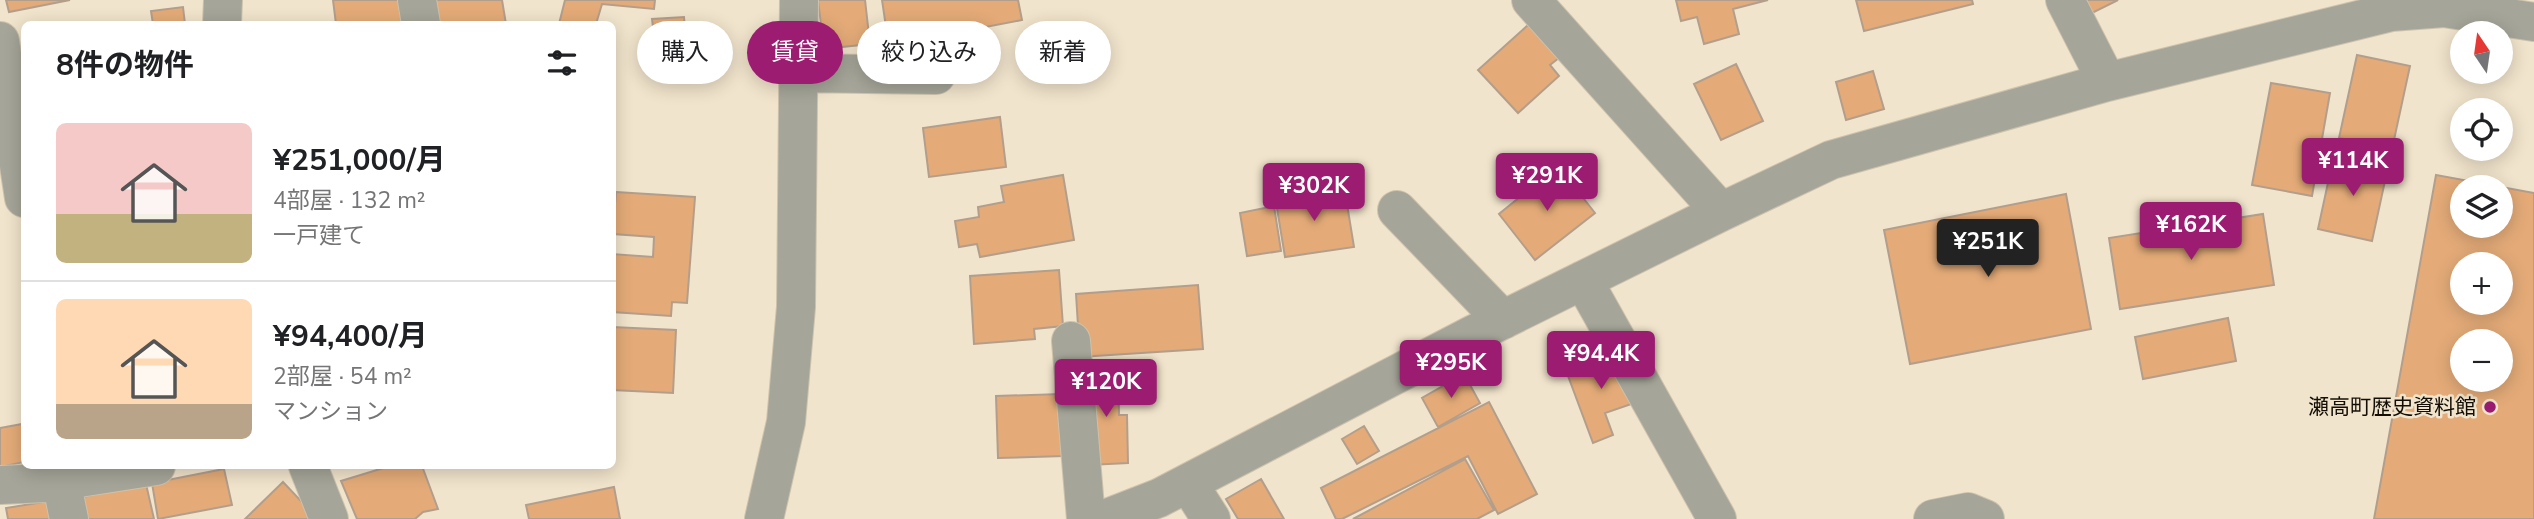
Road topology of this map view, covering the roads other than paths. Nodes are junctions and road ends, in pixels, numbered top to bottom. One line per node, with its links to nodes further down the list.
1 (223, 0): 7 (street)
2 (417, 0): 8 (street)
3 (799, 0): 9 (street)
4 (1531, 0): 16 (street)
5 (2065, 0): 12 (street)
6 (2423, 5): 10 (street); 12 (street)
7 (222, 21)
8 (420, 21)
9 (799, 21)
10 (2534, 22)
11 (0, 41): 14 (street)
12 (2107, 82): 16 (street)
13 (799, 84): 27 (street)
14 (21, 178)
15 (1397, 210): 18 (street)
16 (1721, 212): 17 (street)
17 (1583, 280): 18 (street); 31 (street)
18 (1503, 320): 23 (street)
19 (1071, 341): 28 (street)
20 (124, 469): 22 (street)
21 (310, 469): 26 (street)
22 (51, 476): 24 (street); 25 (street)
23 (1188, 482): 29 (street); 30 (street)
24 (0, 485)
25 (69, 519)
26 (329, 519)
27 (765, 519)
28 (1086, 519)
29 (1105, 519)
30 (1210, 519)
31 (1717, 519)
32 (1933, 519): 33 (street)
33 (1985, 519)

